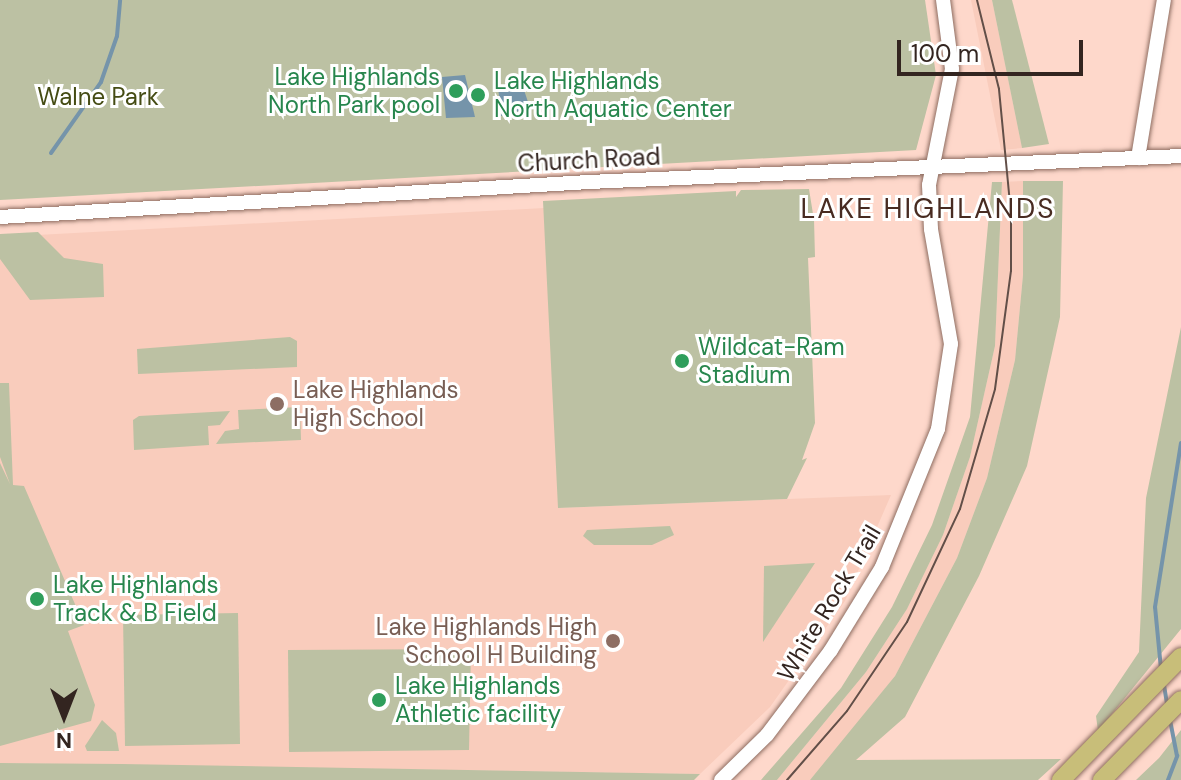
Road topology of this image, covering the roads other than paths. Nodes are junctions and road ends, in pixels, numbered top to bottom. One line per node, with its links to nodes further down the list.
1 (943, 0): 5 (street, White Rock Trail)
2 (1164, 0): 4 (street)
3 (1181, 156): 4 (street, Church Road)
4 (1138, 158): 5 (street, Church Road)
5 (930, 168): 6 (street, Church Road); 9 (street, White Rock Trail)
6 (0, 217)
7 (1181, 657): 10 (main road)
8 (1181, 700): 11 (main road)
9 (721, 780)
10 (1061, 780)
11 (1102, 780)

